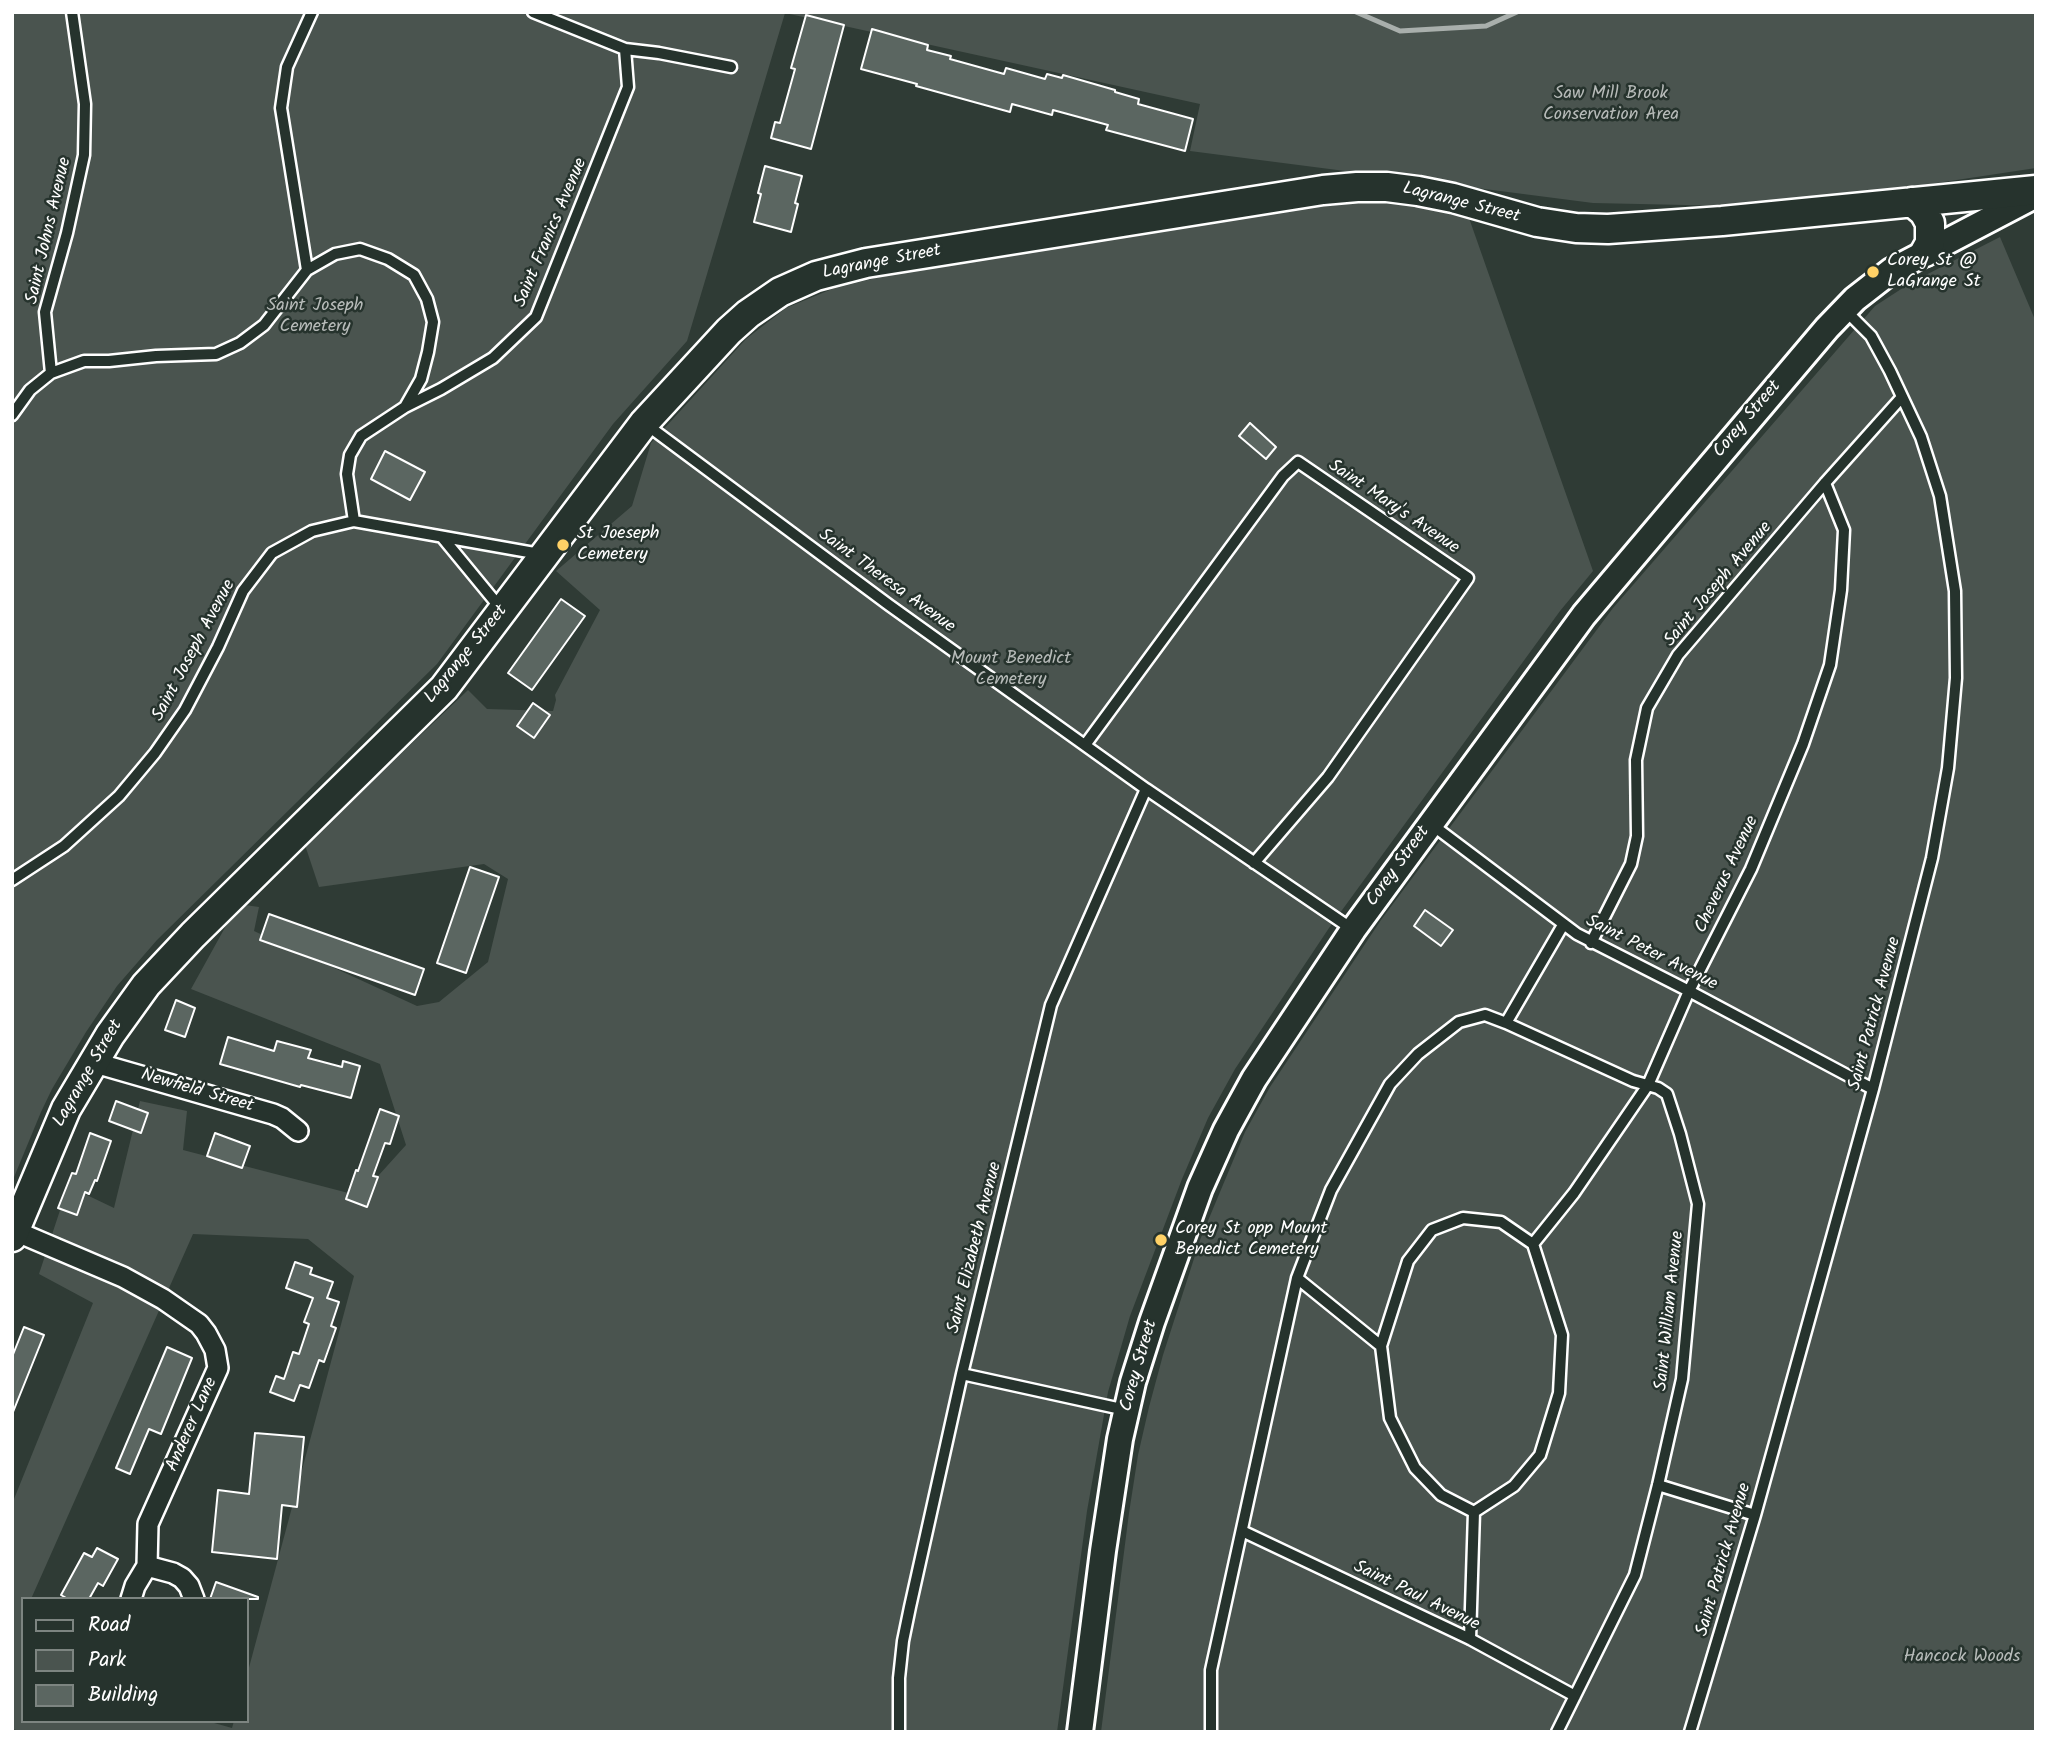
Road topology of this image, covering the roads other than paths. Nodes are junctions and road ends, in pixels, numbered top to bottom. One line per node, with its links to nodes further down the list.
1 (72, 12): 11 (lane, Saint Johns Avenue)
2 (313, 12): 9 (lane)
3 (533, 12): 4 (lane)
4 (625, 49): 5 (lane); 13 (lane, Saint Franics Avenue)
5 (731, 67)
6 (2036, 193): 7 (main road, Lagrange Street); 8 (street, Corey Street)
7 (1912, 202): 8 (main road); 15 (main road, Lagrange Street)
8 (1925, 252): 10 (street, Corey Street)
9 (307, 270): 11 (lane, Saint Franics Avenue); 13 (lane, Saint Franics Avenue)
10 (1844, 310): 12 (lane, Saint Patrick Avenue); 23 (street, Corey Street)
11 (51, 373): 14 (lane)
12 (1902, 397): 16 (lane, Saint Joseph Avenue); 33 (lane, Saint Patrick Avenue)
13 (405, 407): 17 (lane, Saint Franics Avenue)
14 (12, 415)
15 (644, 423): 19 (main road, Lagrange Street); 21 (lane, Saint Theresa Avenue)
16 (1825, 483): 28 (lane, Saint Joseph Avenue); 29 (lane, Cheverus Avenue)
17 (354, 521): 18 (lane, Saint Joseph Avenue); 25 (lane, Saint Joseph Avenue)
18 (442, 537): 19 (lane, Saint Joseph Avenue); 20 (lane)
19 (545, 555): 20 (main road, Lagrange Street)
20 (503, 611): 31 (main road, Lagrange Street)
21 (1085, 745): 22 (lane, Saint Theresa Avenue); 24 (lane, Saint Mary's Avenue)
22 (1146, 789): 24 (lane, Saint Theresa Avenue); 39 (lane, Saint Elizabeth Avenue)
23 (1430, 823): 26 (lane, Saint Peter Avenue); 27 (street, Corey Street)
24 (1254, 863): 27 (lane, Saint Theresa Avenue)
25 (12, 880)
26 (1563, 925): 28 (lane, Saint Peter Avenue); 30 (lane)
27 (1353, 930): 40 (street, Corey Street)
28 (1591, 943): 29 (lane, Saint Peter Avenue)
29 (1689, 991): 32 (lane, Cheverus Avenue); 33 (lane, Saint Peter Avenue)
30 (1506, 1023): 32 (lane, Saint William Avenue); 37 (lane, Saint William Avenue)
31 (92, 1062): 34 (street, Newfield Street); 35 (main road, Lagrange Street)
32 (1648, 1085): 36 (lane, Cheverus Avenue); 41 (lane, Saint William Avenue)
33 (1873, 1089): 43 (lane, Saint Patrick Avenue)
34 (298, 1131)
35 (13, 1234): 45 (street, Anderer Lane)
36 (1532, 1244): 38 (lane); 42 (lane)
37 (1297, 1278): 38 (lane); 44 (lane, Saint William Avenue)
38 (1381, 1346): 42 (lane)
39 (962, 1374): 40 (lane); 50 (lane, Saint Elizabeth Avenue)
40 (1126, 1410): 51 (street, Corey Street)
41 (1658, 1485): 43 (lane); 49 (lane, Saint William Avenue)
42 (1474, 1512): 48 (lane)
43 (1755, 1515): 54 (lane, Saint Patrick Avenue)
44 (1242, 1531): 48 (lane, Saint Paul Avenue); 52 (lane, Saint William Avenue)
45 (147, 1566): 46 (street, Anderer Lane); 47 (street)
46 (132, 1597)
47 (193, 1597)
48 (1470, 1639): 49 (lane, Saint Paul Avenue)
49 (1575, 1696): 53 (lane, Saint William Avenue)
50 (899, 1732)
51 (1080, 1732)
52 (1211, 1732)
53 (1557, 1732)
54 (1690, 1732)

